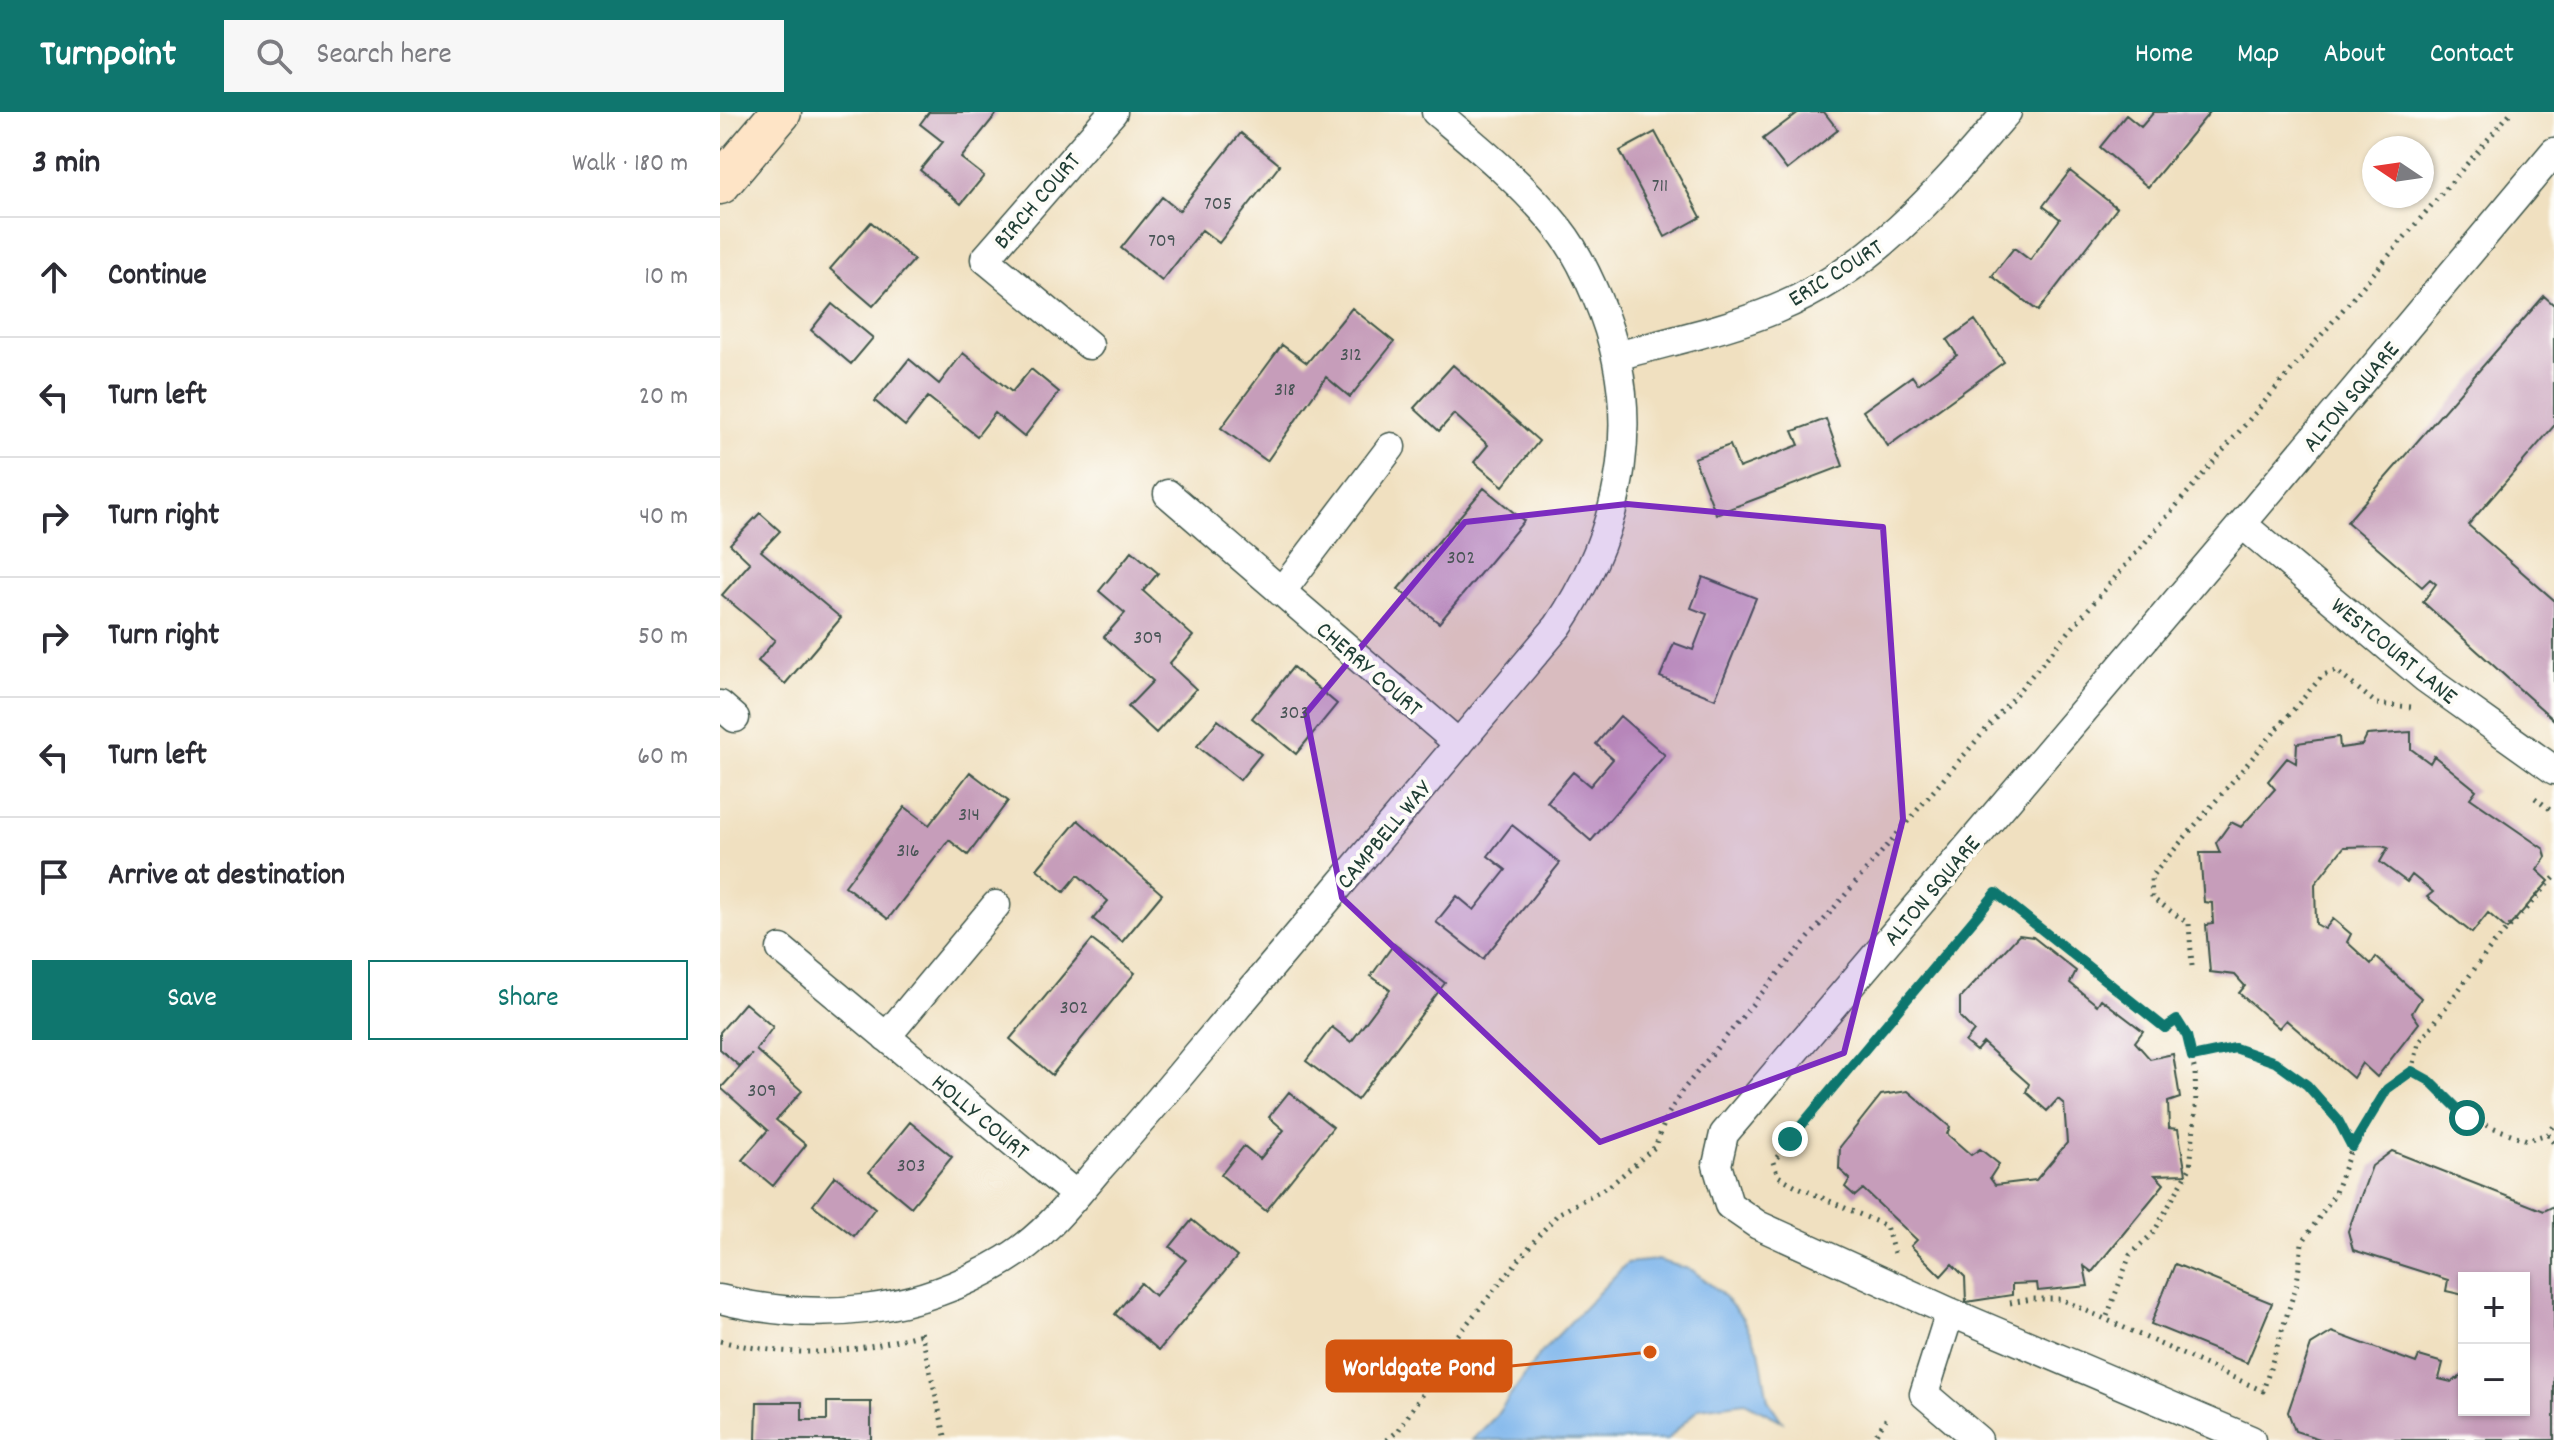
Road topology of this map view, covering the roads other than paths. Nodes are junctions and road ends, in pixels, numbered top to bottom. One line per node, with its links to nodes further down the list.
1 (781, 112): 6 (main road)
2 (1113, 112): 7 (street, BIRCH COURT)
3 (1436, 112): 8 (street, CAMPBELL WAY)
4 (2007, 112): 8 (street, ERIC COURT)
5 (2554, 152): 11 (street, ALTON SQUARE)
6 (720, 184)
7 (1089, 345)
8 (1617, 356): 13 (street, CAMPBELL WAY)
9 (1391, 447): 12 (street)
10 (1168, 494): 12 (street, CHERRY COURT)
11 (2242, 524): 14 (street, WESTCOURT LANE); 20 (street, ALTON SQUARE)
12 (1281, 592): 13 (street, CHERRY COURT)
13 (1459, 744): 18 (street, CAMPBELL WAY)
14 (2554, 770)
15 (996, 905): 17 (street)
16 (781, 949): 17 (street, HOLLY COURT)
17 (886, 1037): 18 (street, HOLLY COURT)
18 (1076, 1195): 19 (street, CAMPBELL WAY)
19 (720, 1299)
20 (1950, 1312): 21 (street); 22 (street, ALTON SQUARE)
21 (1978, 1440)
22 (2251, 1440)

